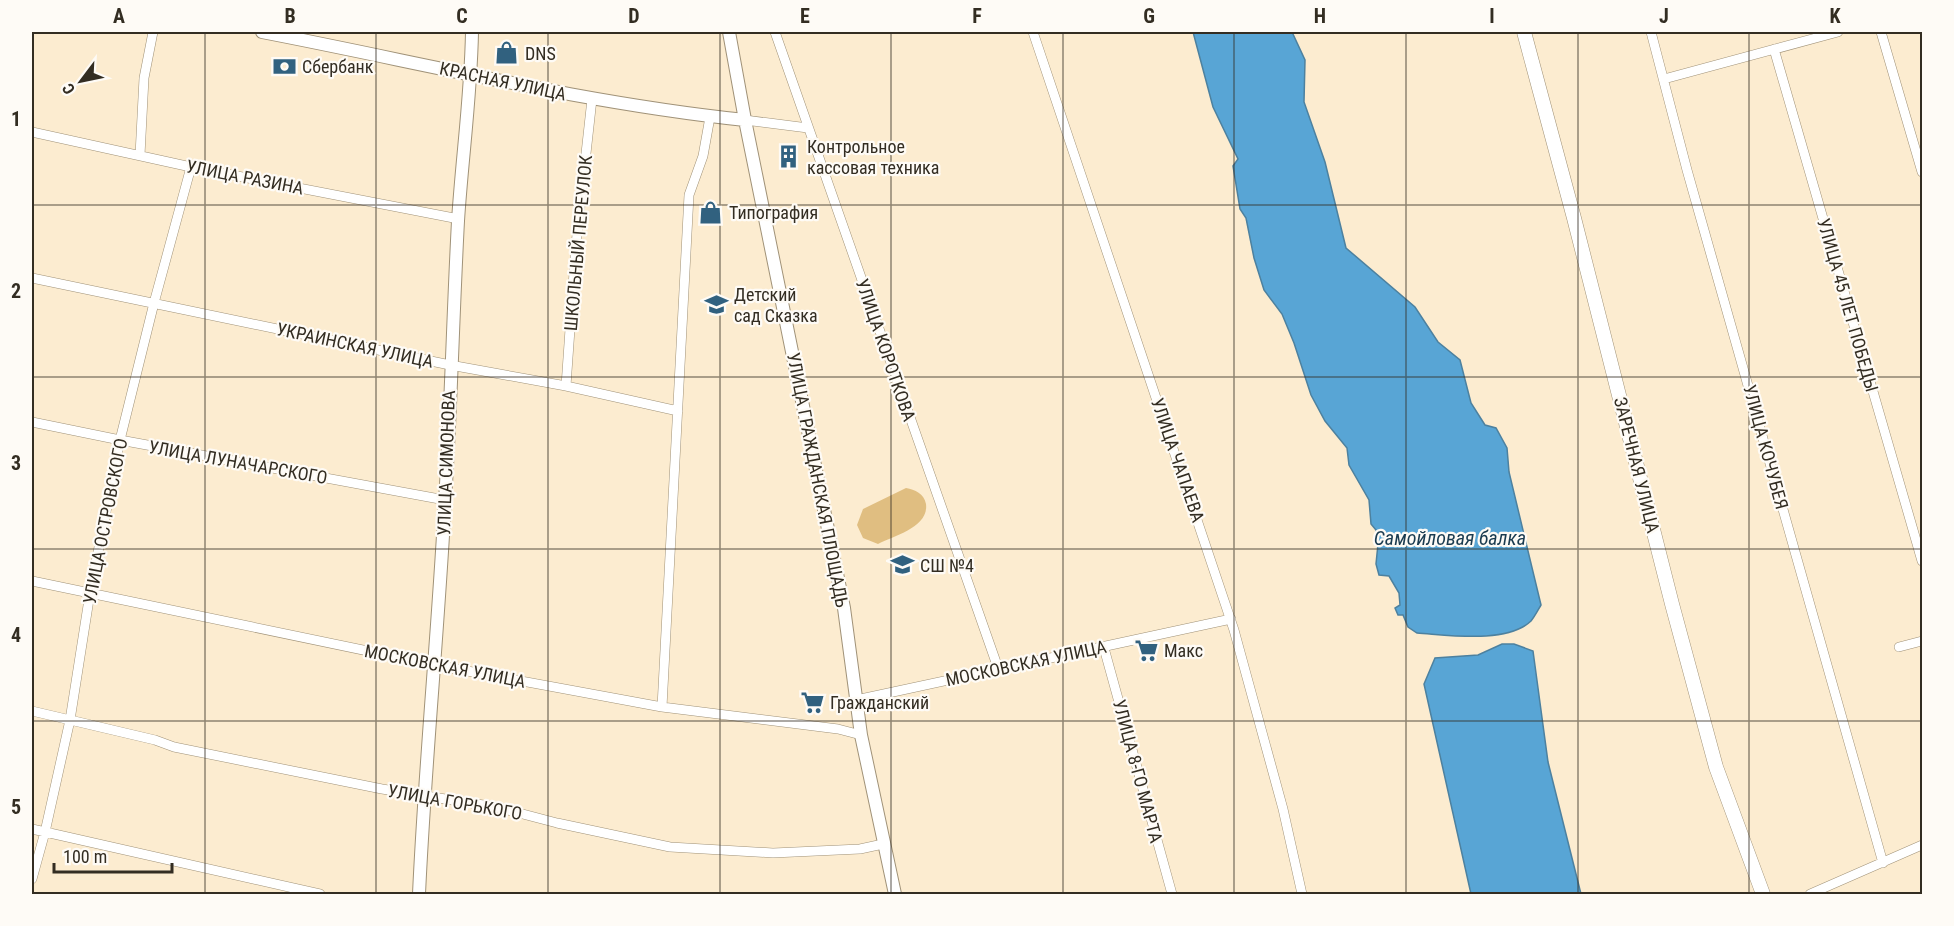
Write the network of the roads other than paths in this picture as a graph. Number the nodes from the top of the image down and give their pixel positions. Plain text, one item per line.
1 (153, 32) edge
2 (262, 32) edge
3 (472, 32) edge
4 (729, 32) edge
5 (775, 32) edge
6 (1033, 32) edge
7 (1524, 32) edge
8 (1650, 32) edge
9 (1838, 32) edge
10 (1881, 32) edge
11 (1774, 49) junction
12 (471, 76) junction
13 (1664, 80) junction
14 (592, 99) junction
15 (710, 117) junction
16 (745, 120) junction
17 (808, 129) junction
18 (32, 132) edge
19 (140, 154) junction
20 (191, 166) junction
21 (1923, 172) edge
22 (459, 219) junction
23 (32, 278) edge
24 (154, 303) junction
25 (450, 365) junction
26 (566, 386) junction
27 (678, 411) junction
28 (32, 422) edge
29 (120, 440) junction
30 (446, 500) junction
31 (1923, 561) edge
32 (32, 580) edge
33 (90, 593) junction
34 (1230, 619) junction
35 (1923, 640) edge
36 (1899, 647) dead end
37 (1104, 648) junction
38 (435, 664) junction
39 (998, 668) junction
40 (856, 700) junction
41 (662, 707) junction
42 (32, 711) edge
43 (70, 720) junction
44 (861, 735) junction
45 (423, 797) junction
46 (32, 829) edge
47 (45, 832) junction
48 (883, 844) junction
49 (1923, 845) edge
50 (1883, 862) junction
51 (32, 879) edge
52 (320, 894) edge
53 (419, 894) edge
54 (895, 894) edge
55 (1172, 894) edge
56 (1302, 894) edge
57 (1763, 894) edge
58 (1810, 894) edge

1 - 19 street
2 - 12 street, КРАСНАЯ УЛИЦА
3 - 12 street, УЛИЦА СИМОНОВА
4 - 16 street
5 - 17 street, УЛИЦА КОРОТКОВА
6 - 34 street, УЛИЦА ЧАПАЕВА
7 - 57 main road, ЗАРЕЧНАЯ УЛИЦА
8 - 13 street, УЛИЦА КОЧУБЕЯ
9 - 11 street
10 - 21 street
11 - 13 street
11 - 31 street, УЛИЦА 45 ЛЕТ ПОБЕДЫ
12 - 14 street, КРАСНАЯ УЛИЦА
12 - 22 street, УЛИЦА СИМОНОВА
13 - 50 street, УЛИЦА КОЧУБЕЯ
14 - 15 street, КРАСНАЯ УЛИЦА
14 - 26 street, ШКОЛЬНЫЙ ПЕРЕУЛОК
15 - 16 street, КРАСНАЯ УЛИЦА
15 - 27 street
16 - 17 street
16 - 40 street, УЛИЦА ГРАЖДАНСКАЯ ПЛОЩАДЬ
17 - 39 street, УЛИЦА КОРОТКОВА
18 - 19 street, УЛИЦА РАЗИНА
19 - 20 street, УЛИЦА РАЗИНА
20 - 22 street, УЛИЦА РАЗИНА
20 - 24 street, УЛИЦА ОСТРОВСКОГО
22 - 25 street, УЛИЦА СИМОНОВА
23 - 24 street, УКРАИНСКАЯ УЛИЦА
24 - 25 street, УКРАИНСКАЯ УЛИЦА
24 - 29 street, УЛИЦА ОСТРОВСКОГО
25 - 26 street, УКРАИНСКАЯ УЛИЦА
25 - 30 street, УЛИЦА СИМОНОВА
26 - 27 street, УКРАИНСКАЯ УЛИЦА
27 - 41 street
28 - 29 street, УЛИЦА ЛУНАЧАРСКОГО
29 - 30 street, УЛИЦА ЛУНАЧАРСКОГО
29 - 33 street, УЛИЦА ОСТРОВСКОГО
30 - 38 street, УЛИЦА СИМОНОВА
32 - 33 street, МОСКОВСКАЯ УЛИЦА
33 - 38 street, МОСКОВСКАЯ УЛИЦА
33 - 43 street, УЛИЦА ОСТРОВСКОГО
34 - 37 street, МОСКОВСКАЯ УЛИЦА
34 - 56 street, УЛИЦА ЧАПАЕВА
35 - 36 street
37 - 39 street, МОСКОВСКАЯ УЛИЦА
37 - 55 street, УЛИЦА 8-ГО МАРТА
38 - 41 street, МОСКОВСКАЯ УЛИЦА
38 - 45 street, УЛИЦА СИМОНОВА
39 - 40 street, МОСКОВСКАЯ УЛИЦА
40 - 44 street
41 - 44 street, МОСКОВСКАЯ УЛИЦА
42 - 43 street, УЛИЦА ГОРЬКОГО
43 - 45 street, УЛИЦА ГОРЬКОГО
43 - 47 street, УЛИЦА ОСТРОВСКОГО
44 - 48 street
45 - 48 street, УЛИЦА ГОРЬКОГО
45 - 53 street, УЛИЦА СИМОНОВА
46 - 47 street
47 - 51 street, УЛИЦА ОСТРОВСКОГО
47 - 52 street
48 - 54 street
49 - 50 street
50 - 58 street

